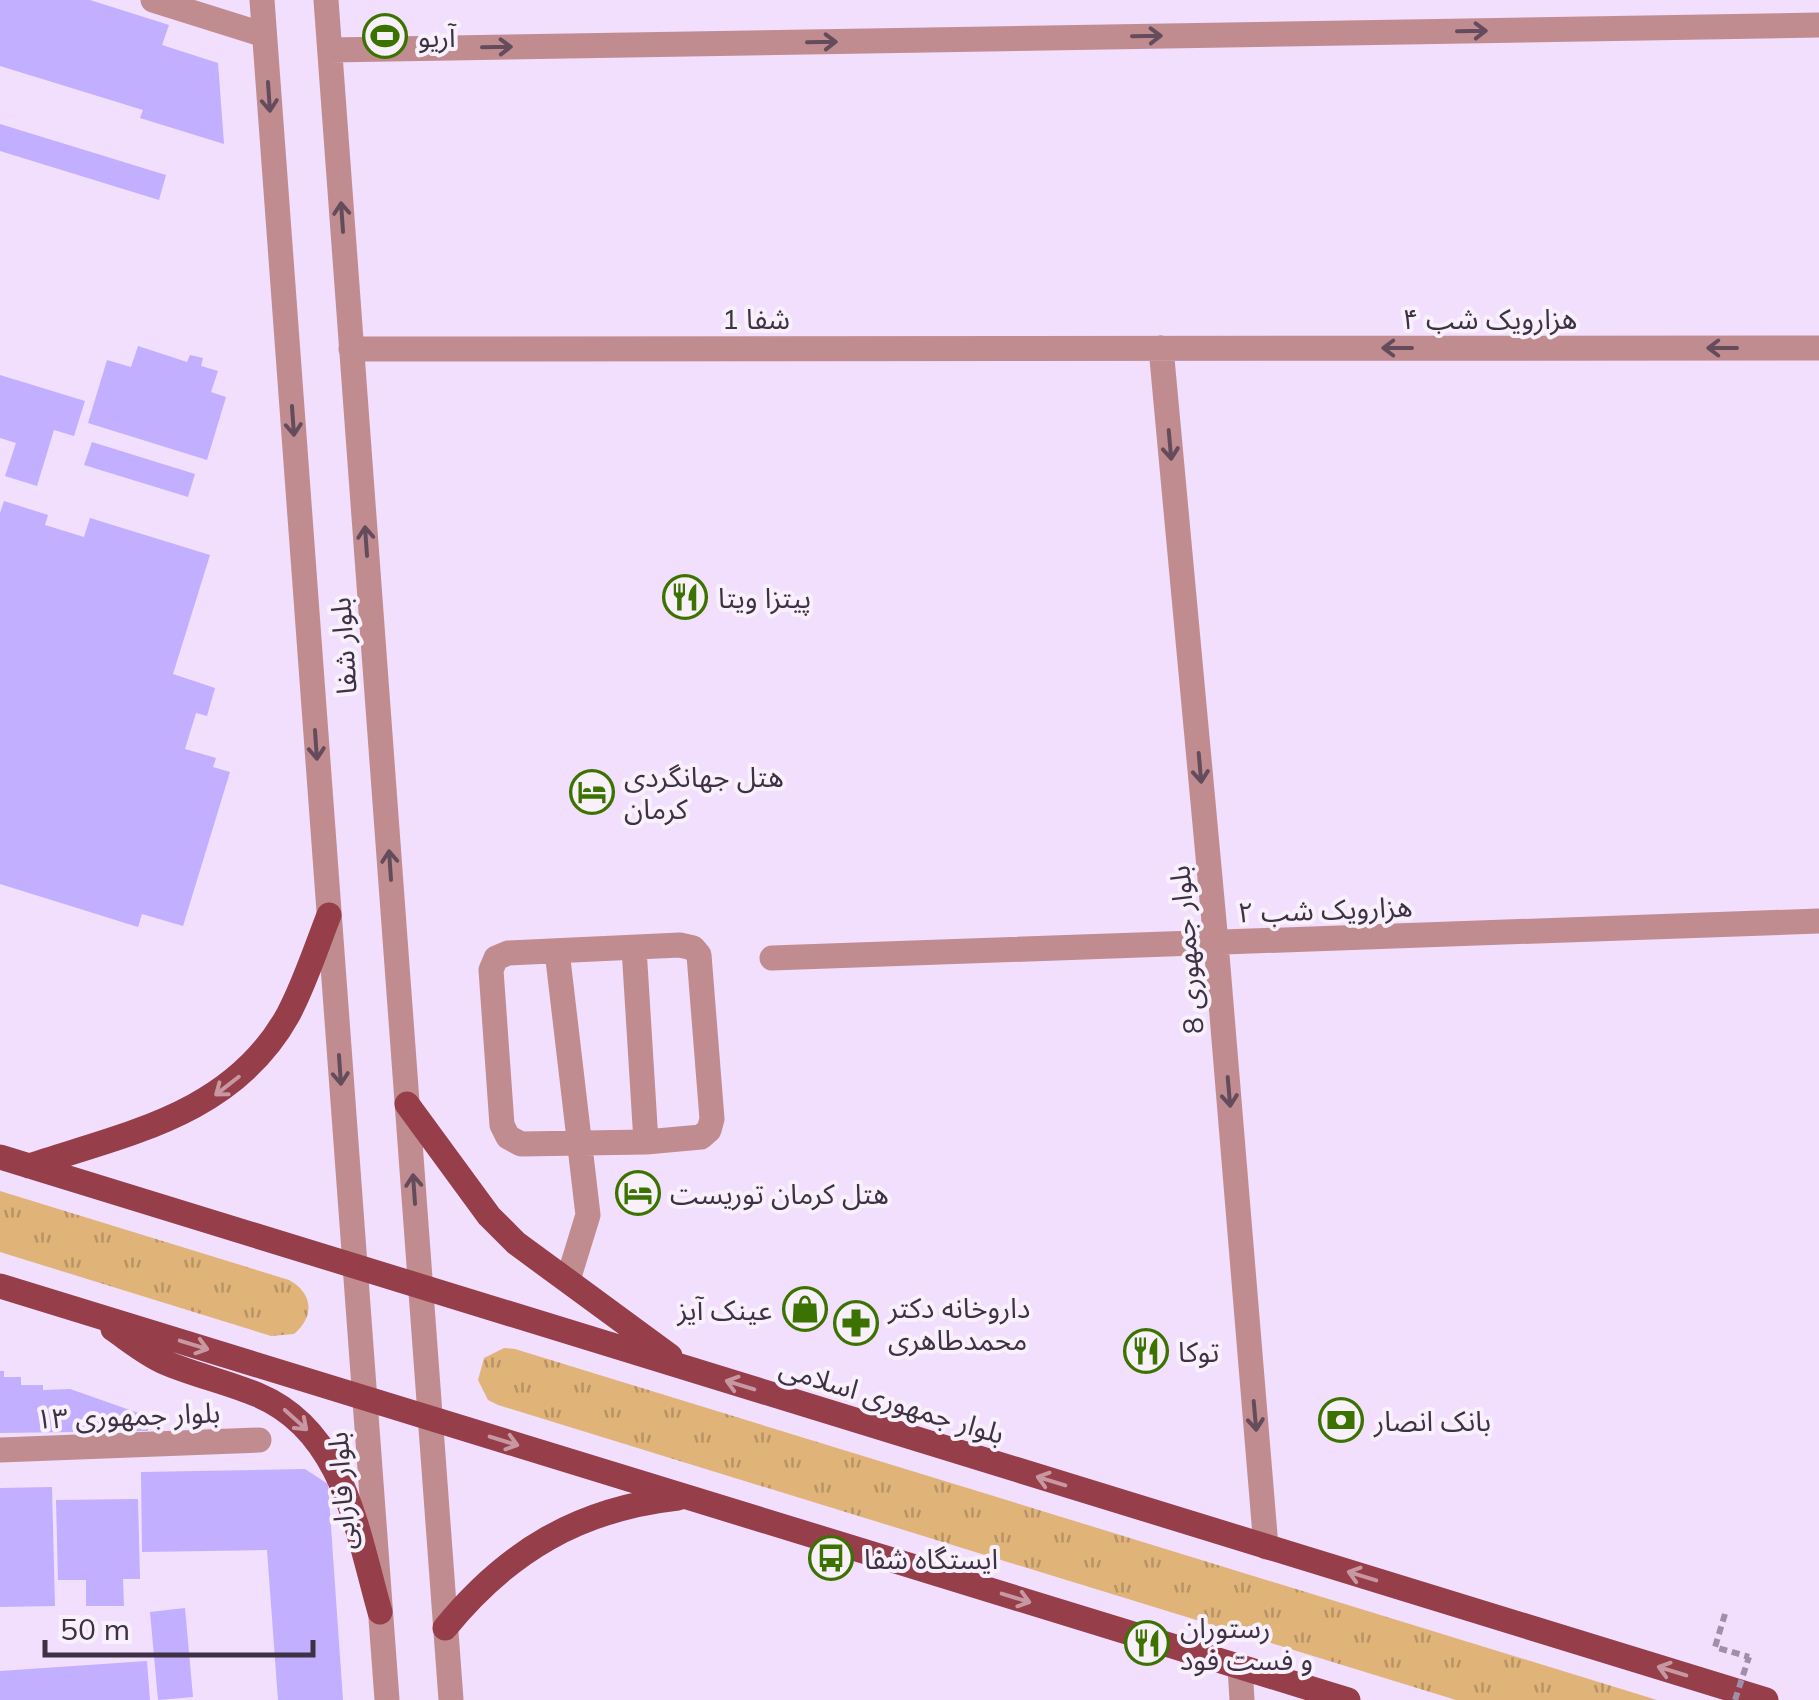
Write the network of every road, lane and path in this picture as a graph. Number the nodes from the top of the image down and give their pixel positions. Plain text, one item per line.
1 (153, 0) edge
2 (262, 0) edge
3 (326, 0) edge
4 (1819, 25) edge
5 (264, 36) junction
6 (330, 50) junction
7 (1161, 348) junction
8 (1819, 348) edge
9 (352, 349) junction
10 (329, 915) junction
11 (1819, 920) edge
12 (1216, 943) junction
13 (634, 948) junction
14 (557, 951) junction
15 (772, 958) dead end
16 (407, 1104) junction
17 (646, 1142) junction
18 (578, 1143) junction
19 (0, 1157) edge
20 (30, 1166) junction
21 (355, 1266) junction
22 (568, 1280) junction
23 (0, 1286) edge
24 (421, 1287) junction
25 (88, 1312) junction
26 (686, 1368) junction
27 (364, 1398) junction
28 (430, 1418) junction
29 (259, 1440) dead end
30 (0, 1450) edge
31 (688, 1497) junction
32 (1266, 1547) junction
33 (380, 1612) junction
34 (1725, 1614) dead end
35 (445, 1628) junction
36 (1240, 1666) junction
37 (387, 1700) edge
38 (450, 1700) edge
39 (1242, 1700) edge
40 (1348, 1700) edge
41 (1736, 1700) edge
42 (1766, 1700) edge

1 - 5 street
2 - 5 street, بلوار شفا
3 - 6 street, بلوار شفا
6 -> 4 street
5 -> 10 street, بلوار شفا
9 -> 6 street, بلوار شفا
8 -> 7 street, هزارویک شب ۴
7 - 9 street, شفا 1
7 -> 12 street, بلوار جمهوری 8
16 -> 9 street, بلوار شفا
10 -> 20 main road
10 -> 21 street, بلوار شفا
11 - 12 street, هزارویک شب ۲
12 - 15 street, هزارویک شب ۲
12 -> 32 street, بلوار جمهوری 8
13 - 14 street
13 - 17 street
13 - 17 street
14 - 18 street
14 - 18 street
16 - 22 main road
24 -> 16 street, بلوار شفا
17 - 18 street
18 - 22 street
19 - 20 main road, بلوار جمهوری اسلامی
20 - 21 main road, بلوار جمهوری اسلامی
21 - 24 main road, بلوار جمهوری اسلامی
21 - 27 street, بلوار فارابی
22 - 26 main road
23 - 25 main road
24 - 26 main road, بلوار جمهوری اسلامی
24 - 28 street, بلوار شفا
25 -> 27 main road
25 -> 33 main road
32 -> 26 main road, بلوار جمهوری اسلامی
27 - 28 main road
27 - 33 street, بلوار فارابی
28 -> 31 main road
28 - 35 street
29 - 30 street, بلوار جمهوری ۱۳
31 - 35 main road
31 -> 36 main road
42 -> 32 main road, بلوار جمهوری اسلامی
33 - 37 street, بلوار فارابی
34 - 41 path, bridge
35 - 38 street
36 - 39 street
36 - 40 main road

